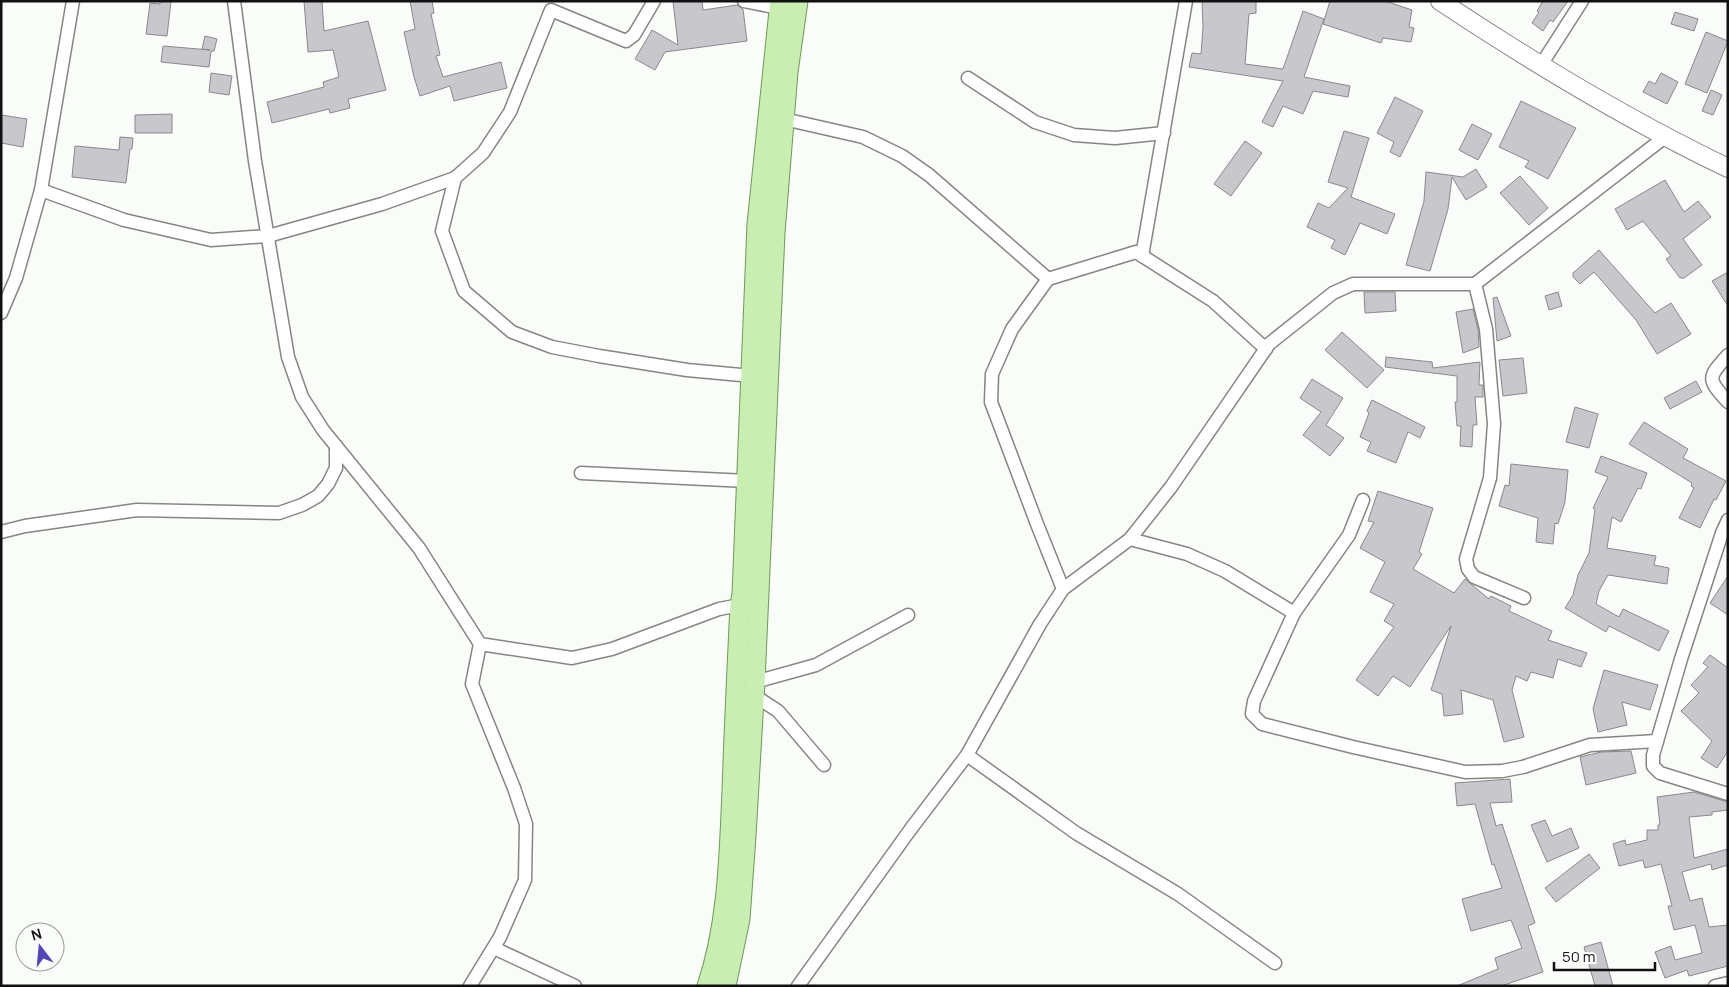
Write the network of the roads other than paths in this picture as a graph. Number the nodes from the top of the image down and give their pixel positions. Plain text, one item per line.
1 (73, 1) edge
2 (234, 1) edge
3 (654, 1) edge
4 (744, 1) edge
5 (798, 1) edge
6 (1186, 1) edge
7 (1440, 1) edge
8 (1582, 1) edge
9 (779, 5) edge
10 (547, 6) edge
11 (1541, 65) junction
12 (968, 78) dead end
13 (784, 119) junction
14 (1164, 133) junction
15 (1665, 137) junction
16 (1728, 168) edge
17 (455, 178) junction
18 (41, 190) junction
19 (268, 236) junction
20 (1142, 256) junction
21 (1048, 279) junction
22 (1475, 284) junction
23 (1, 313) edge
24 (1266, 348) junction
25 (1728, 355) edge
26 (752, 376) junction
27 (1728, 402) edge
28 (336, 446) junction
29 (581, 473) dead end
30 (747, 481) junction
31 (1363, 500) dead end
32 (1728, 520) edge
33 (1, 532) edge
34 (1130, 538) junction
35 (1063, 589) junction
36 (1524, 598) dead end
37 (740, 605) junction
38 (1294, 613) junction
39 (908, 615) dead end
40 (480, 644) junction
41 (755, 689) junction
42 (1657, 741) junction
43 (967, 756) junction
44 (824, 765) dead end
45 (1728, 794) edge
46 (494, 948) junction
47 (1275, 963) dead end
48 (1728, 983) edge
49 (470, 986) edge
50 (575, 986) edge
51 (707, 986) edge
52 (726, 986) edge
53 (798, 986) edge
54 (1715, 986) edge

1 - 18 street
2 - 19 street
3 - 10 street
4 - 9 street
5 - 13 main road
6 - 14 street
7 - 11 main road
8 - 11 street
9 - 26 main road
10 - 17 street
11 - 15 main road
12 - 14 street
13 - 21 street
13 - 41 main road
14 - 20 street
15 - 16 main road
15 - 22 street
17 - 19 street
17 - 26 street
18 - 19 street
18 - 23 street
19 - 28 street
20 - 21 street
20 - 24 street
21 - 35 street
22 - 24 street
22 - 36 street
24 - 34 street
25 - 27 street
26 - 30 main road
28 - 33 street
28 - 40 street
29 - 30 street
30 - 37 main road
31 - 38 street
32 - 42 street
34 - 35 street
34 - 38 street
35 - 43 street
37 - 40 street
37 - 51 main road
38 - 42 street
39 - 41 street
40 - 46 street
41 - 44 street
41 - 52 main road
42 - 45 street
43 - 47 street
43 - 53 street
46 - 49 street
46 - 50 street
48 - 54 street

